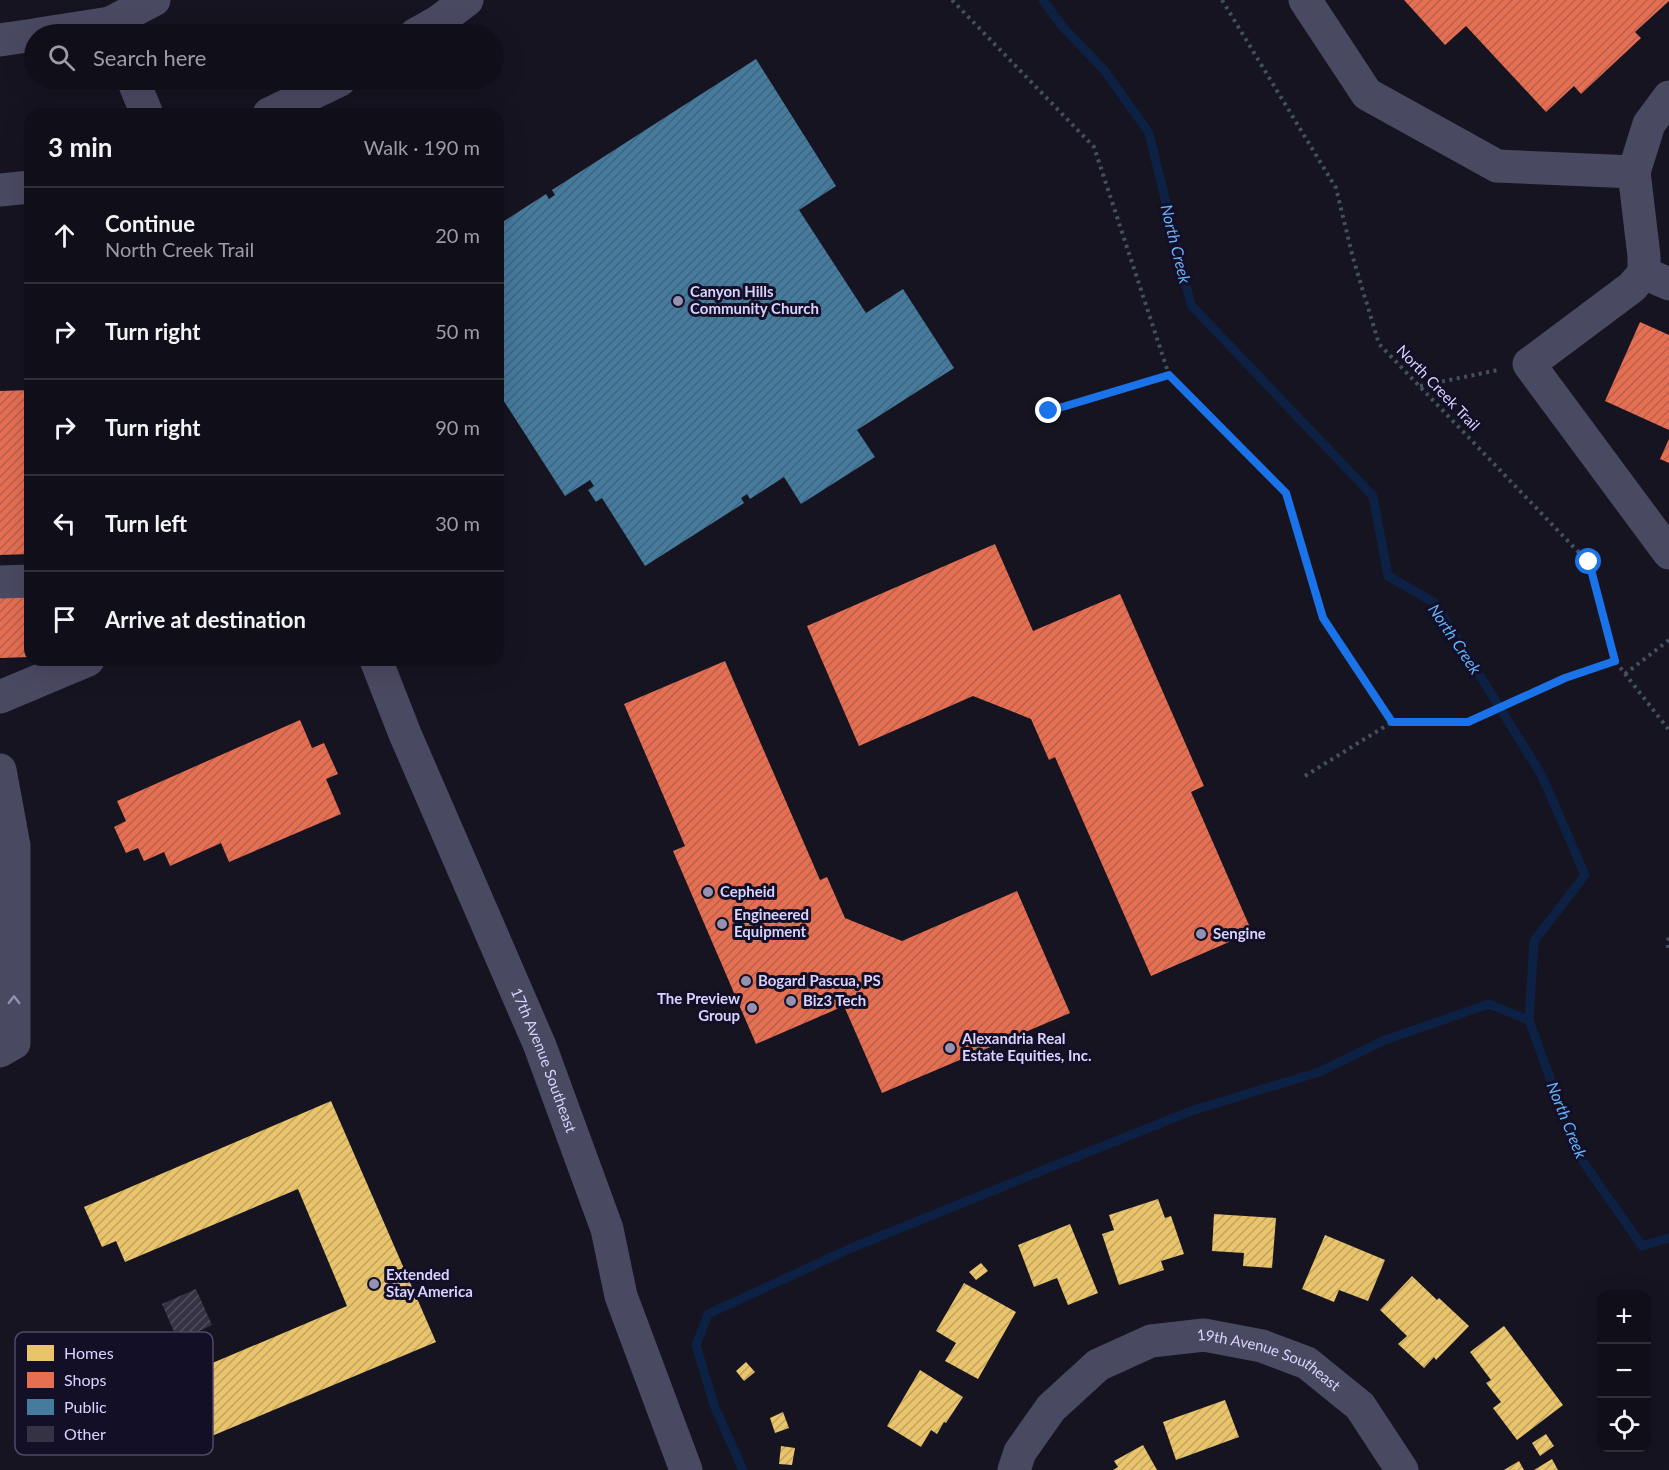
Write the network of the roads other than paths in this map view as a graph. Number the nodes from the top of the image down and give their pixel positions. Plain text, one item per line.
1 (154, 0) edge
2 (467, 0) edge
3 (1305, 0) edge
4 (120, 24) edge
5 (434, 24) edge
6 (24, 36) edge
7 (0, 40) edge
8 (137, 90) edge
9 (319, 90) edge
10 (1669, 98) edge
11 (145, 108) edge
12 (282, 108) edge
13 (1634, 172) junction
14 (24, 188) edge
15 (0, 190) edge
16 (1656, 279) edge
17 (1669, 553) edge
18 (24, 581) edge
19 (0, 582) edge
20 (73, 666) edge
21 (378, 666) edge
22 (0, 696) edge
23 (0, 770) edge
24 (0, 1051) edge
25 (686, 1470) edge
26 (1014, 1470) edge
27 (1402, 1470) edge

1 - 4 street
2 - 5 street
3 - 13 street
6 - 7 street
8 - 11 street
9 - 12 street
10 - 13 street
13 - 16 street
14 - 15 street
16 - 17 street
18 - 19 street
20 - 22 street
21 - 25 street, 17th Avenue Southeast
24 -> 23 street
26 - 27 street, 19th Avenue Southeast

